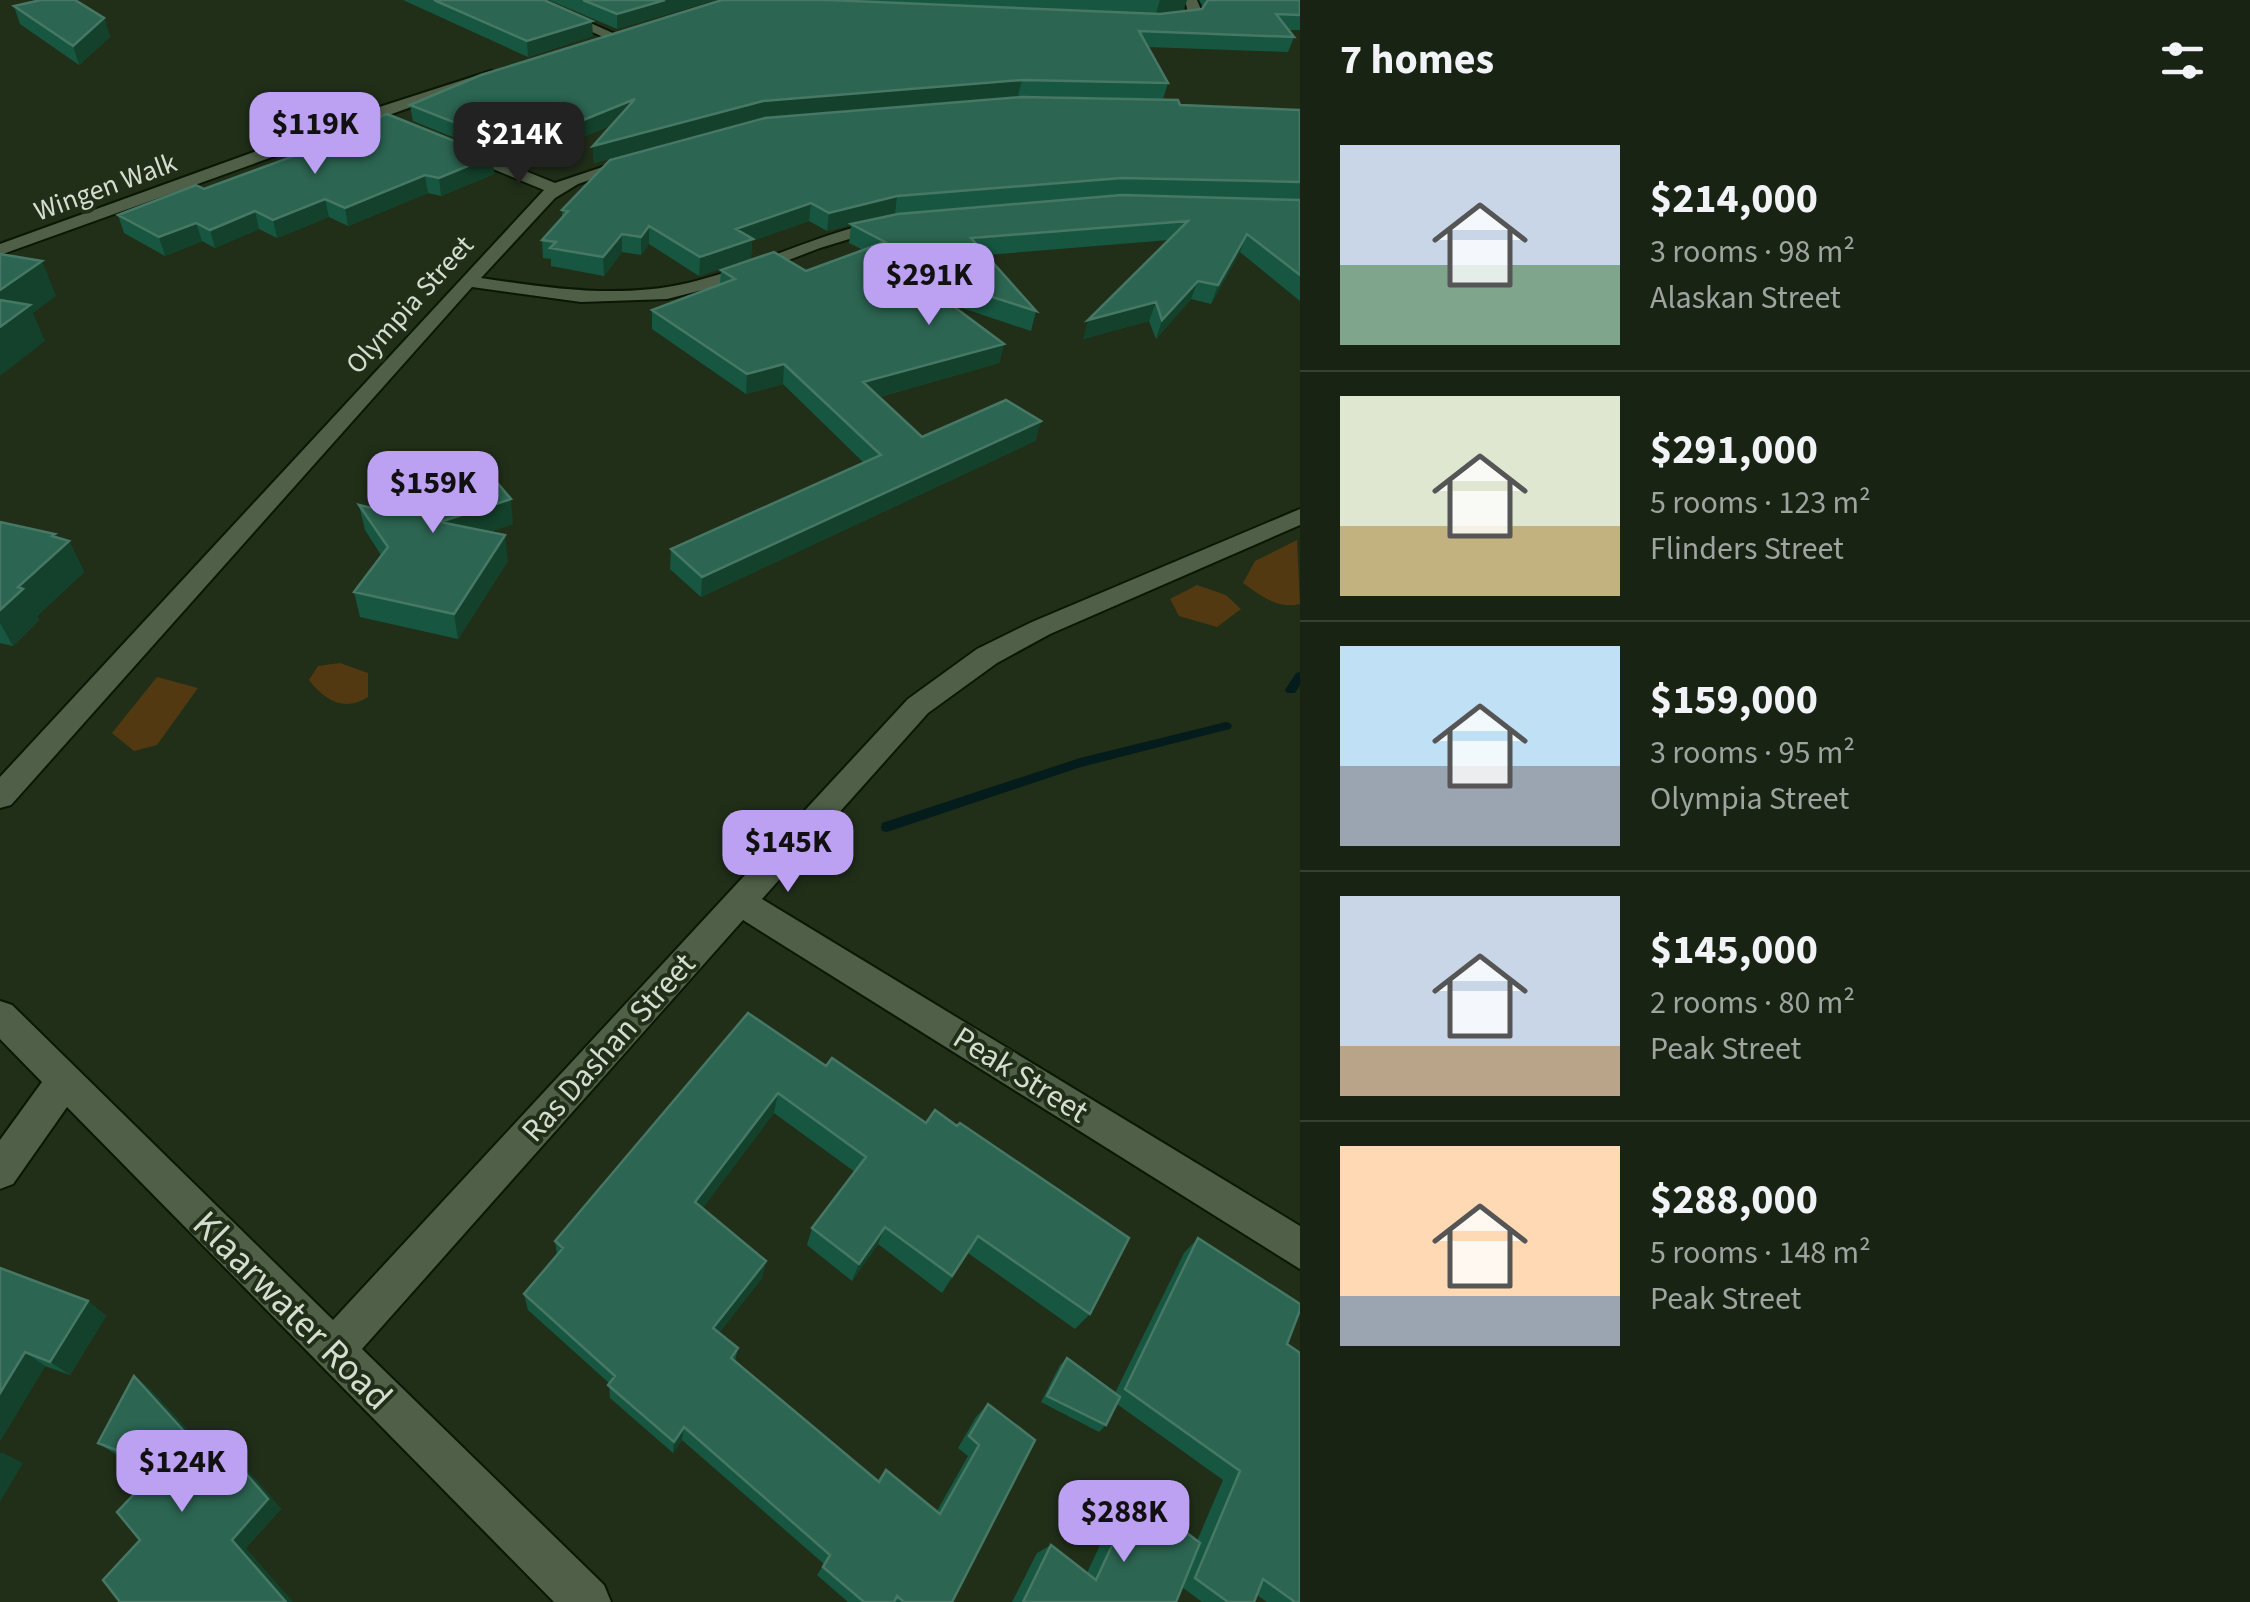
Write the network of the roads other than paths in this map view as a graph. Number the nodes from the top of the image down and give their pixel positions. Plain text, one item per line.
1 (528, 0) edge
2 (1191, 0) edge
3 (1137, 20) edge
4 (636, 33) edge
5 (618, 38) junction
6 (582, 48) edge
7 (512, 69) edge
8 (372, 114) junction
9 (390, 122) edge
10 (445, 144) edge
11 (650, 156) edge
12 (554, 188) junction
13 (915, 222) edge
14 (0, 250) edge
15 (466, 281) junction
16 (1300, 516) edge
17 (0, 797) edge
18 (740, 902) junction
19 (0, 1016) edge
20 (65, 1080) junction
21 (0, 1171) edge
22 (1300, 1249) edge
23 (333, 1350) junction
24 (587, 1602) edge

1 - 5 street
2 - 3 street
4 - 5 street
5 - 6 street
7 - 8 street, Wingen Walk
8 - 9 street
8 - 14 street, Wingen Walk
10 - 12 street
11 - 12 street, Olympia Street
12 - 15 street, Olympia Street
13 - 15 street
15 - 17 street, Olympia Street
16 - 18 street, Ras Dashan Street
18 - 22 street, Peak Street
18 - 23 street, Ras Dashan Street
19 - 20 street, Klaarwater Road
20 - 21 street
20 - 23 street, Klaarwater Road
23 - 24 street, Klaarwater Road

